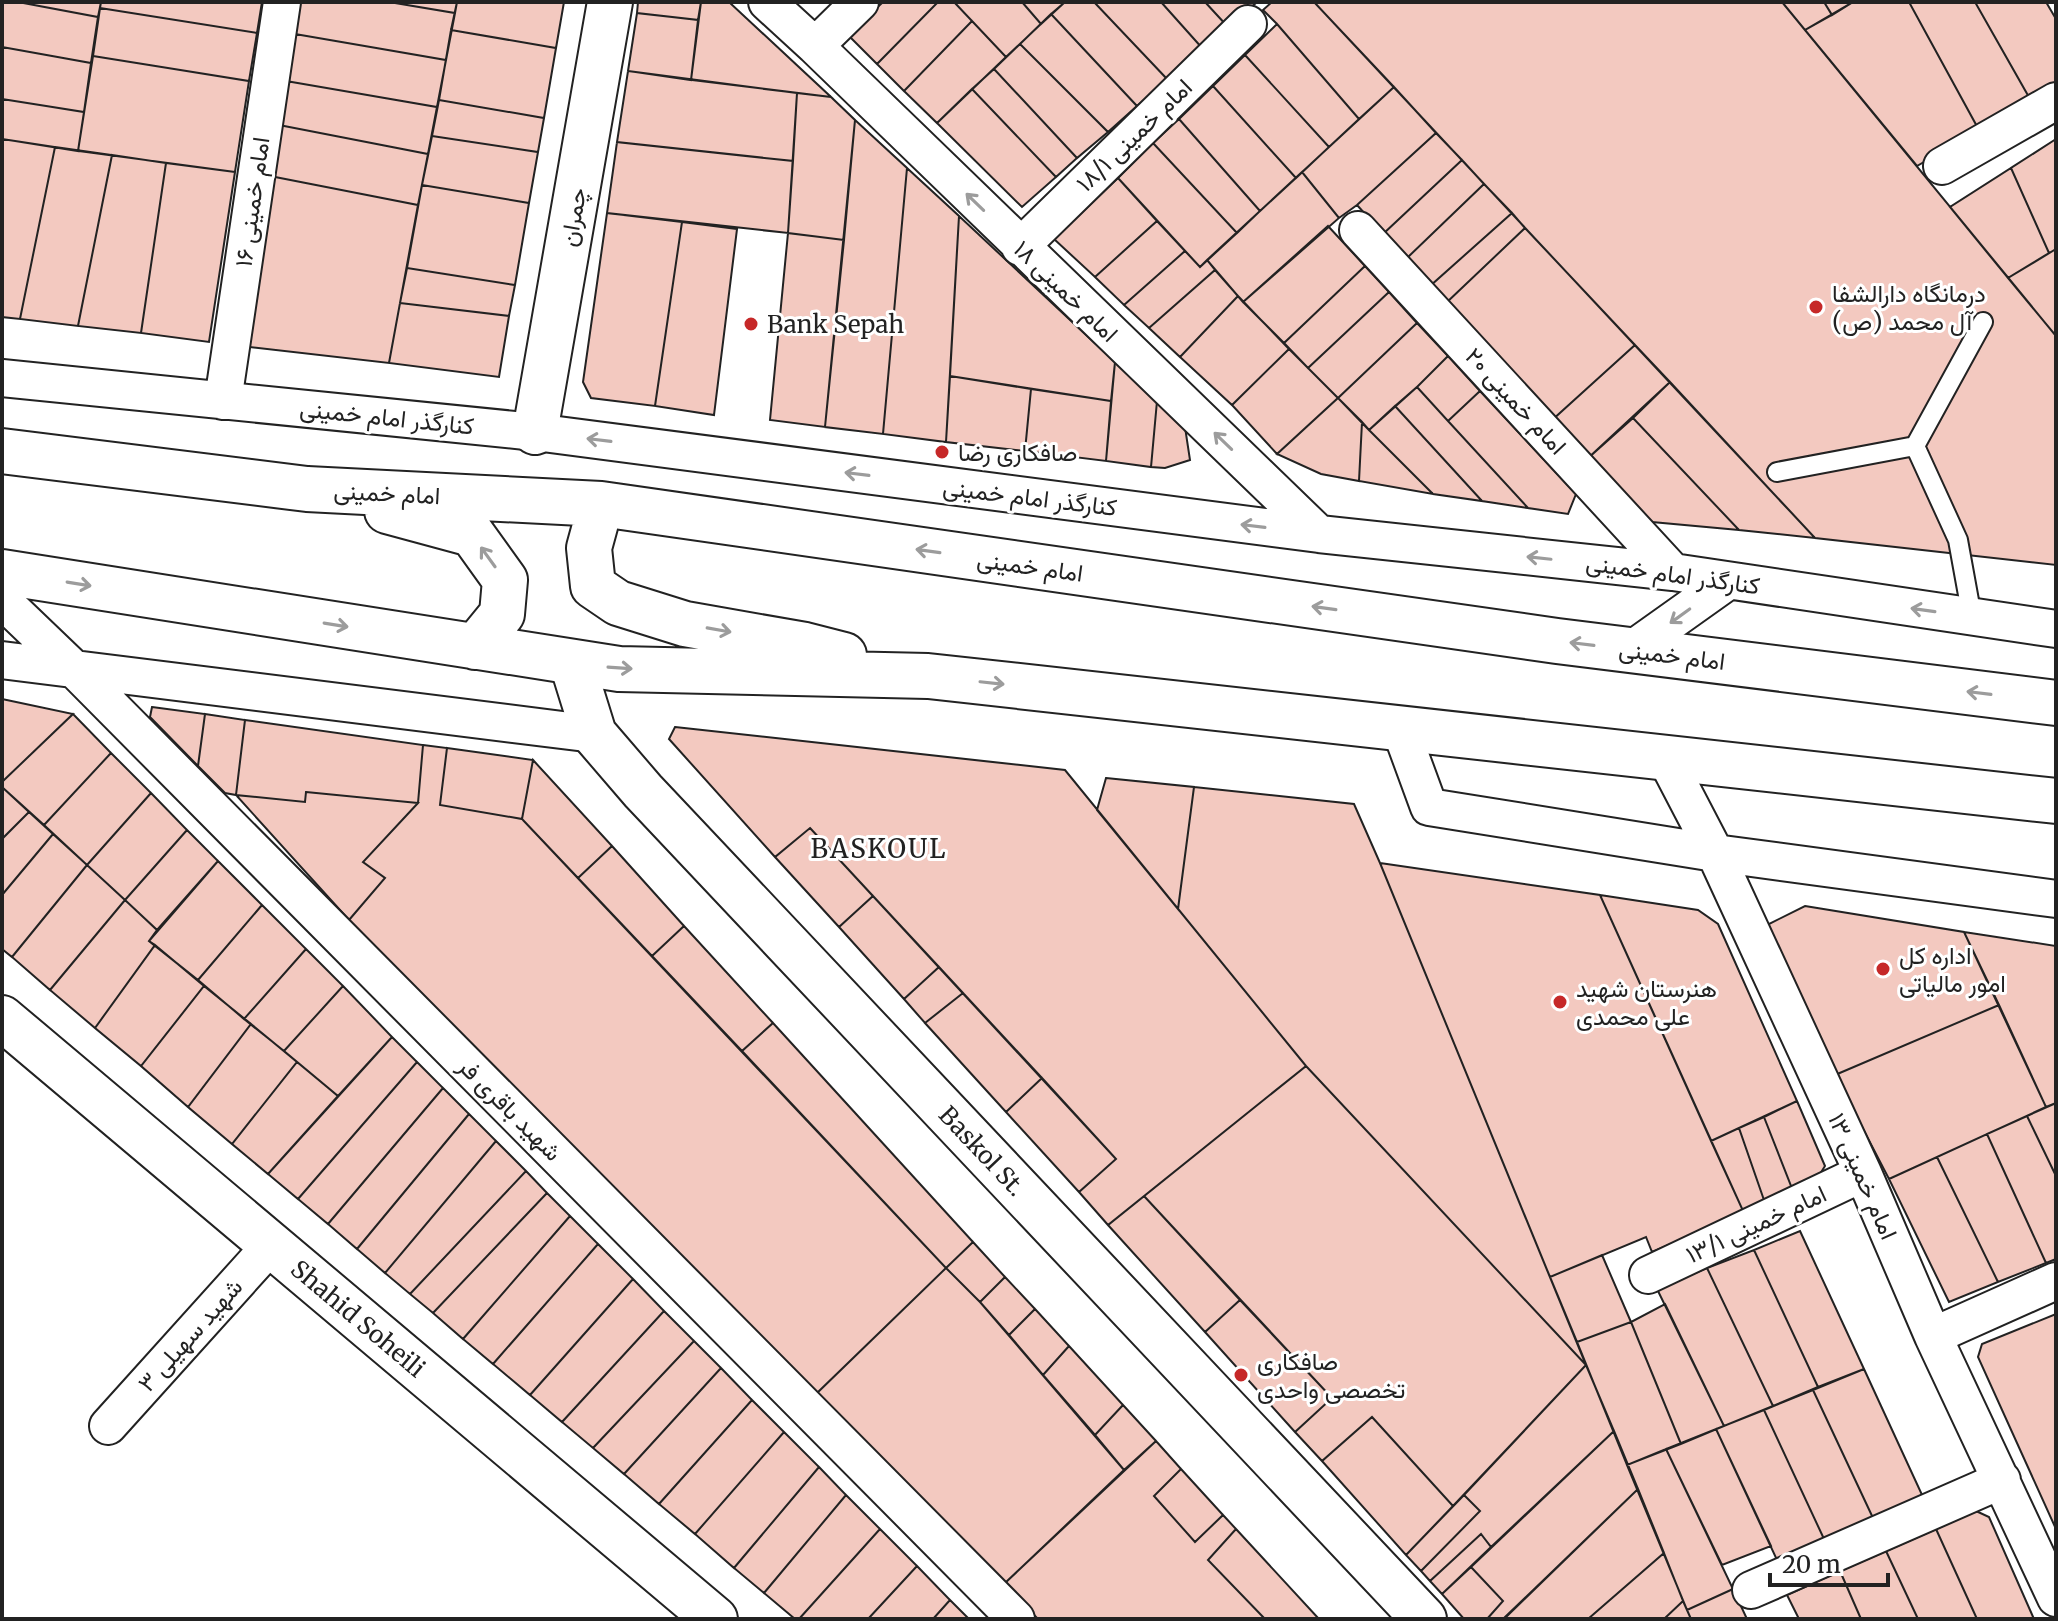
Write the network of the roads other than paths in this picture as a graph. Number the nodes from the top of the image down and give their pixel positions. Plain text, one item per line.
1 (282, 2) edge
2 (610, 2) edge
3 (767, 2) edge
4 (860, 2) edge
5 (1248, 24) dead end
6 (815, 46) junction
7 (2056, 101) edge
8 (1942, 166) dead end
9 (1358, 230) dead end
10 (1020, 247) junction
11 (1983, 322) dead end
12 (2, 378) edge
13 (223, 401) junction
14 (535, 432) junction
15 (1915, 446) junction
16 (2, 451) edge
17 (1777, 472) dead end
18 (307, 489) junction
19 (601, 504) junction
20 (1319, 534) junction
21 (2, 572) edge
22 (1673, 572) junction
23 (1728, 581) junction
24 (2, 600) edge
25 (1972, 617) junction
26 (2056, 629) edge
27 (475, 647) junction
28 (1631, 650) junction
29 (2, 660) edge
30 (572, 663) junction
31 (75, 670) junction
32 (928, 676) junction
33 (2056, 703) edge
34 (1400, 728) junction
35 (594, 734) junction
36 (1665, 757) junction
37 (2056, 801) edge
38 (1715, 853) junction
39 (2056, 899) edge
40 (4, 1024) edge
41 (1863, 1173) junction
42 (272, 1244) junction
43 (1648, 1275) dead end
44 (2056, 1281) edge
45 (1933, 1336) junction
46 (108, 1426) dead end
47 (2002, 1480) junction
48 (1751, 1590) dead end
49 (2056, 1598) edge
50 (715, 1619) edge
51 (1016, 1619) edge
52 (1424, 1619) edge

1 - 13 street, امام خمینی ۱۶
2 - 14 main road, چمران
3 - 6 street, امام خمینی ۱۸
4 - 6 street
5 - 10 street, امام خمینی ۱۸/۱
10 -> 6 street, امام خمینی ۱۸
7 - 8 street
9 - 22 street, امام خمینی ۲۰
20 -> 10 street, امام خمینی ۱۸
11 - 15 lane
12 - 13 street, کنارگذر امام خمینی
13 - 14 street, کنارگذر امام خمینی
20 -> 14 street, کنارگذر امام خمینی
15 - 17 lane
15 - 25 lane
16 - 18 main road, امام خمینی
18 - 19 main road, امام خمینی
27 -> 18 main road
28 -> 19 main road, امام خمینی
19 -> 32 main road
22 -> 20 street, کنارگذر امام خمینی
21 -> 27 main road
22 - 23 street, کنارگذر امام خمینی
25 -> 23 street, کنارگذر امام خمینی
23 -> 28 street
24 - 31 street, شهید باقری فر
25 - 26 street, کنارگذر امام خمینی
27 - 30 main road
33 -> 28 main road, امام خمینی
29 - 31 street
30 -> 32 main road
30 - 35 main road, Baskol St.
31 - 35 street
31 - 51 street, شهید باقری فر
32 -> 34 main road
34 - 36 main road
34 - 38 street
35 - 52 main road, Baskol St.
36 - 37 main road
36 - 38 street, امام خمینی ۱۳
38 - 39 street
38 - 41 street, امام خمینی ۱۳
40 - 42 main road, Shahid Soheili
41 - 43 street, امام خمینی ۱۳/۱
41 - 45 street, امام خمینی ۱۳
42 - 46 street, شهید سهیلی ۳
42 - 50 main road, Shahid Soheili
44 - 45 street
45 - 47 street, امام خمینی ۱۳
47 - 48 street
47 - 49 street, امام خمینی ۱۳

